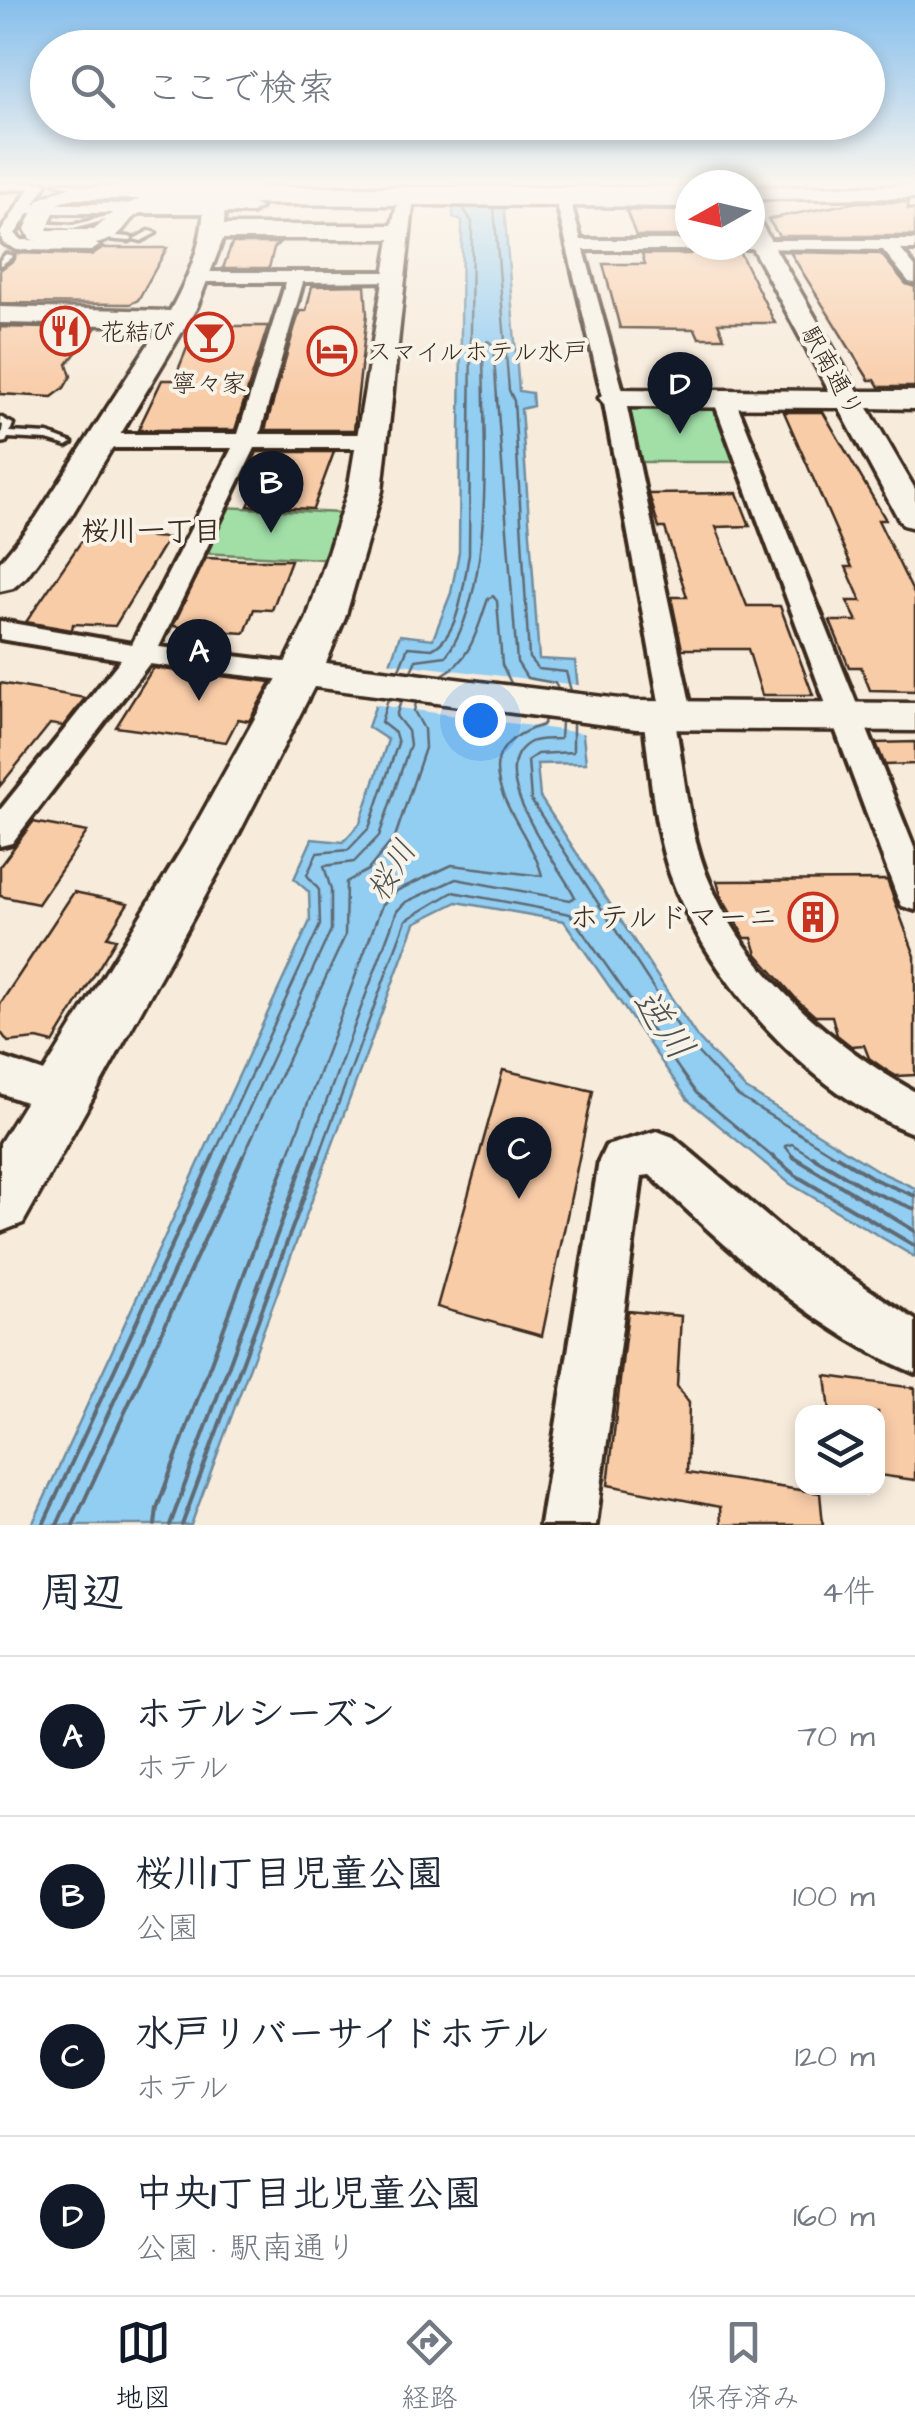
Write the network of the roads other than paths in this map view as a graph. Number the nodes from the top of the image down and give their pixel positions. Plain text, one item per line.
1 (184, 254) edge
2 (207, 254) edge
3 (403, 254) edge
4 (577, 254) edge
5 (896, 254) edge
6 (9, 256) dead end
7 (765, 257) edge
8 (0, 264) edge
9 (199, 277) junction
10 (296, 278) junction
11 (396, 278) junction
12 (915, 278) edge
13 (0, 315) edge
14 (165, 318) junction
15 (614, 398) junction
16 (724, 399) junction
17 (848, 400) junction
18 (915, 400) edge
19 (0, 420) edge
20 (2, 438) edge
21 (98, 441) junction
22 (247, 441) junction
23 (374, 441) junction
24 (68, 444) junction
25 (49, 471) dead end
26 (915, 518) edge
27 (0, 580) edge
28 (0, 630) edge
29 (140, 654) junction
30 (301, 674) junction
31 (915, 716) edge
32 (668, 717) junction
33 (846, 717) junction
34 (0, 834) edge
35 (915, 896) edge
36 (0, 1075) edge
37 (62, 1096) junction
38 (915, 1114) edge
39 (0, 1202) edge
40 (915, 1348) edge
41 (568, 1525) edge

1 - 14 street
2 - 9 street
3 - 11 street
4 - 15 street
5 - 12 street
6 - 8 lane
7 - 17 street, 駅南通り
9 - 10 street
9 - 14 street
10 - 11 street
10 - 22 street
11 - 23 street
13 - 14 street
14 - 21 street
14 - 24 street
15 - 16 street
15 - 32 street
16 - 17 street
16 - 33 street
17 - 18 street
17 - 26 street, 駅南通り
19 - 20 lane
20 - 24 lane
21 - 22 street
21 - 27 street
22 - 23 street
22 - 29 street
23 - 30 street
24 - 25 street
28 - 29 street
29 - 30 street
29 - 34 street
30 - 32 street
30 - 37 street
31 - 33 street
32 - 33 street
32 - 38 street
33 - 35 street
36 - 37 street
37 - 39 street
40 - 41 street

